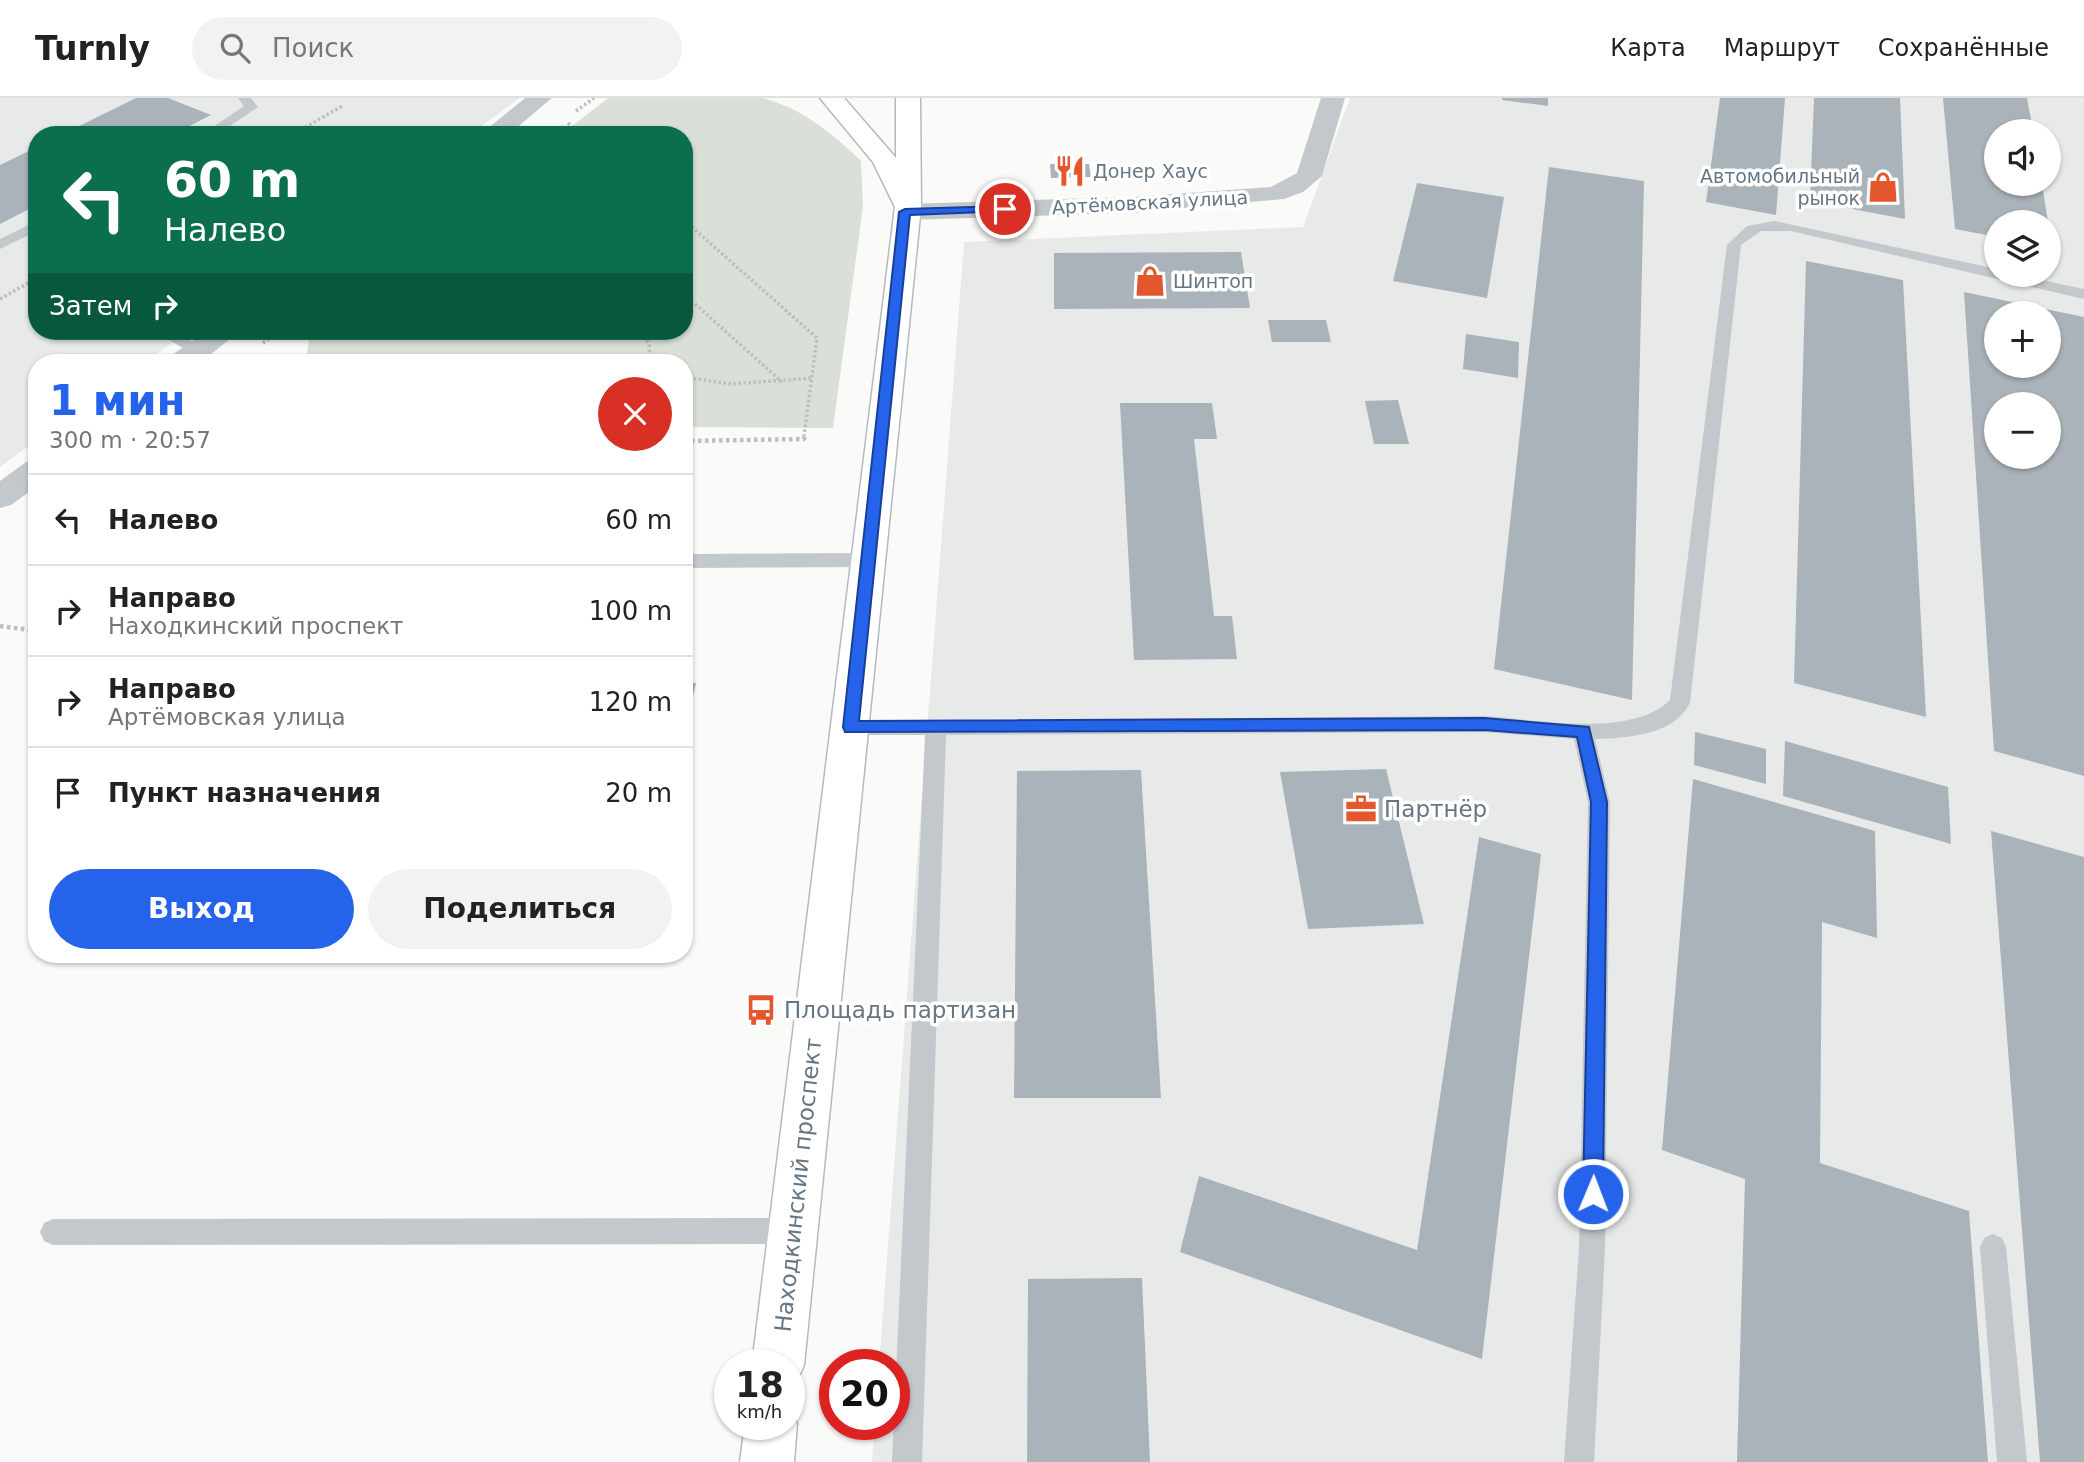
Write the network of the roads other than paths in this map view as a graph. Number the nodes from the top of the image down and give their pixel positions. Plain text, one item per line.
1 (244, 98) edge
2 (540, 98) edge
3 (832, 98) edge
4 (908, 98) edge
5 (1333, 98) edge
6 (221, 126) edge
7 (504, 126) edge
8 (905, 212) junction
9 (28, 230) edge
10 (0, 244) edge
11 (1984, 271) edge
12 (2054, 287) edge
13 (2084, 294) edge
14 (172, 340) edge
15 (213, 340) edge
16 (189, 354) edge
17 (194, 354) edge
18 (28, 477) edge
19 (0, 497) edge
20 (869, 559) junction
21 (693, 561) edge
22 (850, 727) junction
23 (936, 727) junction
24 (1583, 731) junction
25 (792, 1231) junction
26 (53, 1232) dead end
27 (1993, 1247) dead end
28 (780, 1349) edge
29 (769, 1440) edge
30 (767, 1462) edge
31 (907, 1462) edge
32 (1580, 1462) edge
33 (2012, 1462) edge

1 - 6 lane
2 - 7 street
3 - 8 main road
4 - 8 main road, Находкинский проспект
5 - 8 street, Артёмовская улица
8 - 20 main road, Находкинский проспект
9 - 10 lane
11 - 24 lane
12 - 13 lane
14 - 16 lane
15 - 17 street
18 - 19 street
20 - 21 lane
20 - 22 main road, Находкинский проспект
22 - 23 lane
22 - 25 main road, Находкинский проспект
23 - 24 lane
23 - 31 lane
24 - 32 lane
25 - 26 lane
25 - 28 main road, Находкинский проспект
27 - 33 lane
29 - 30 main road

